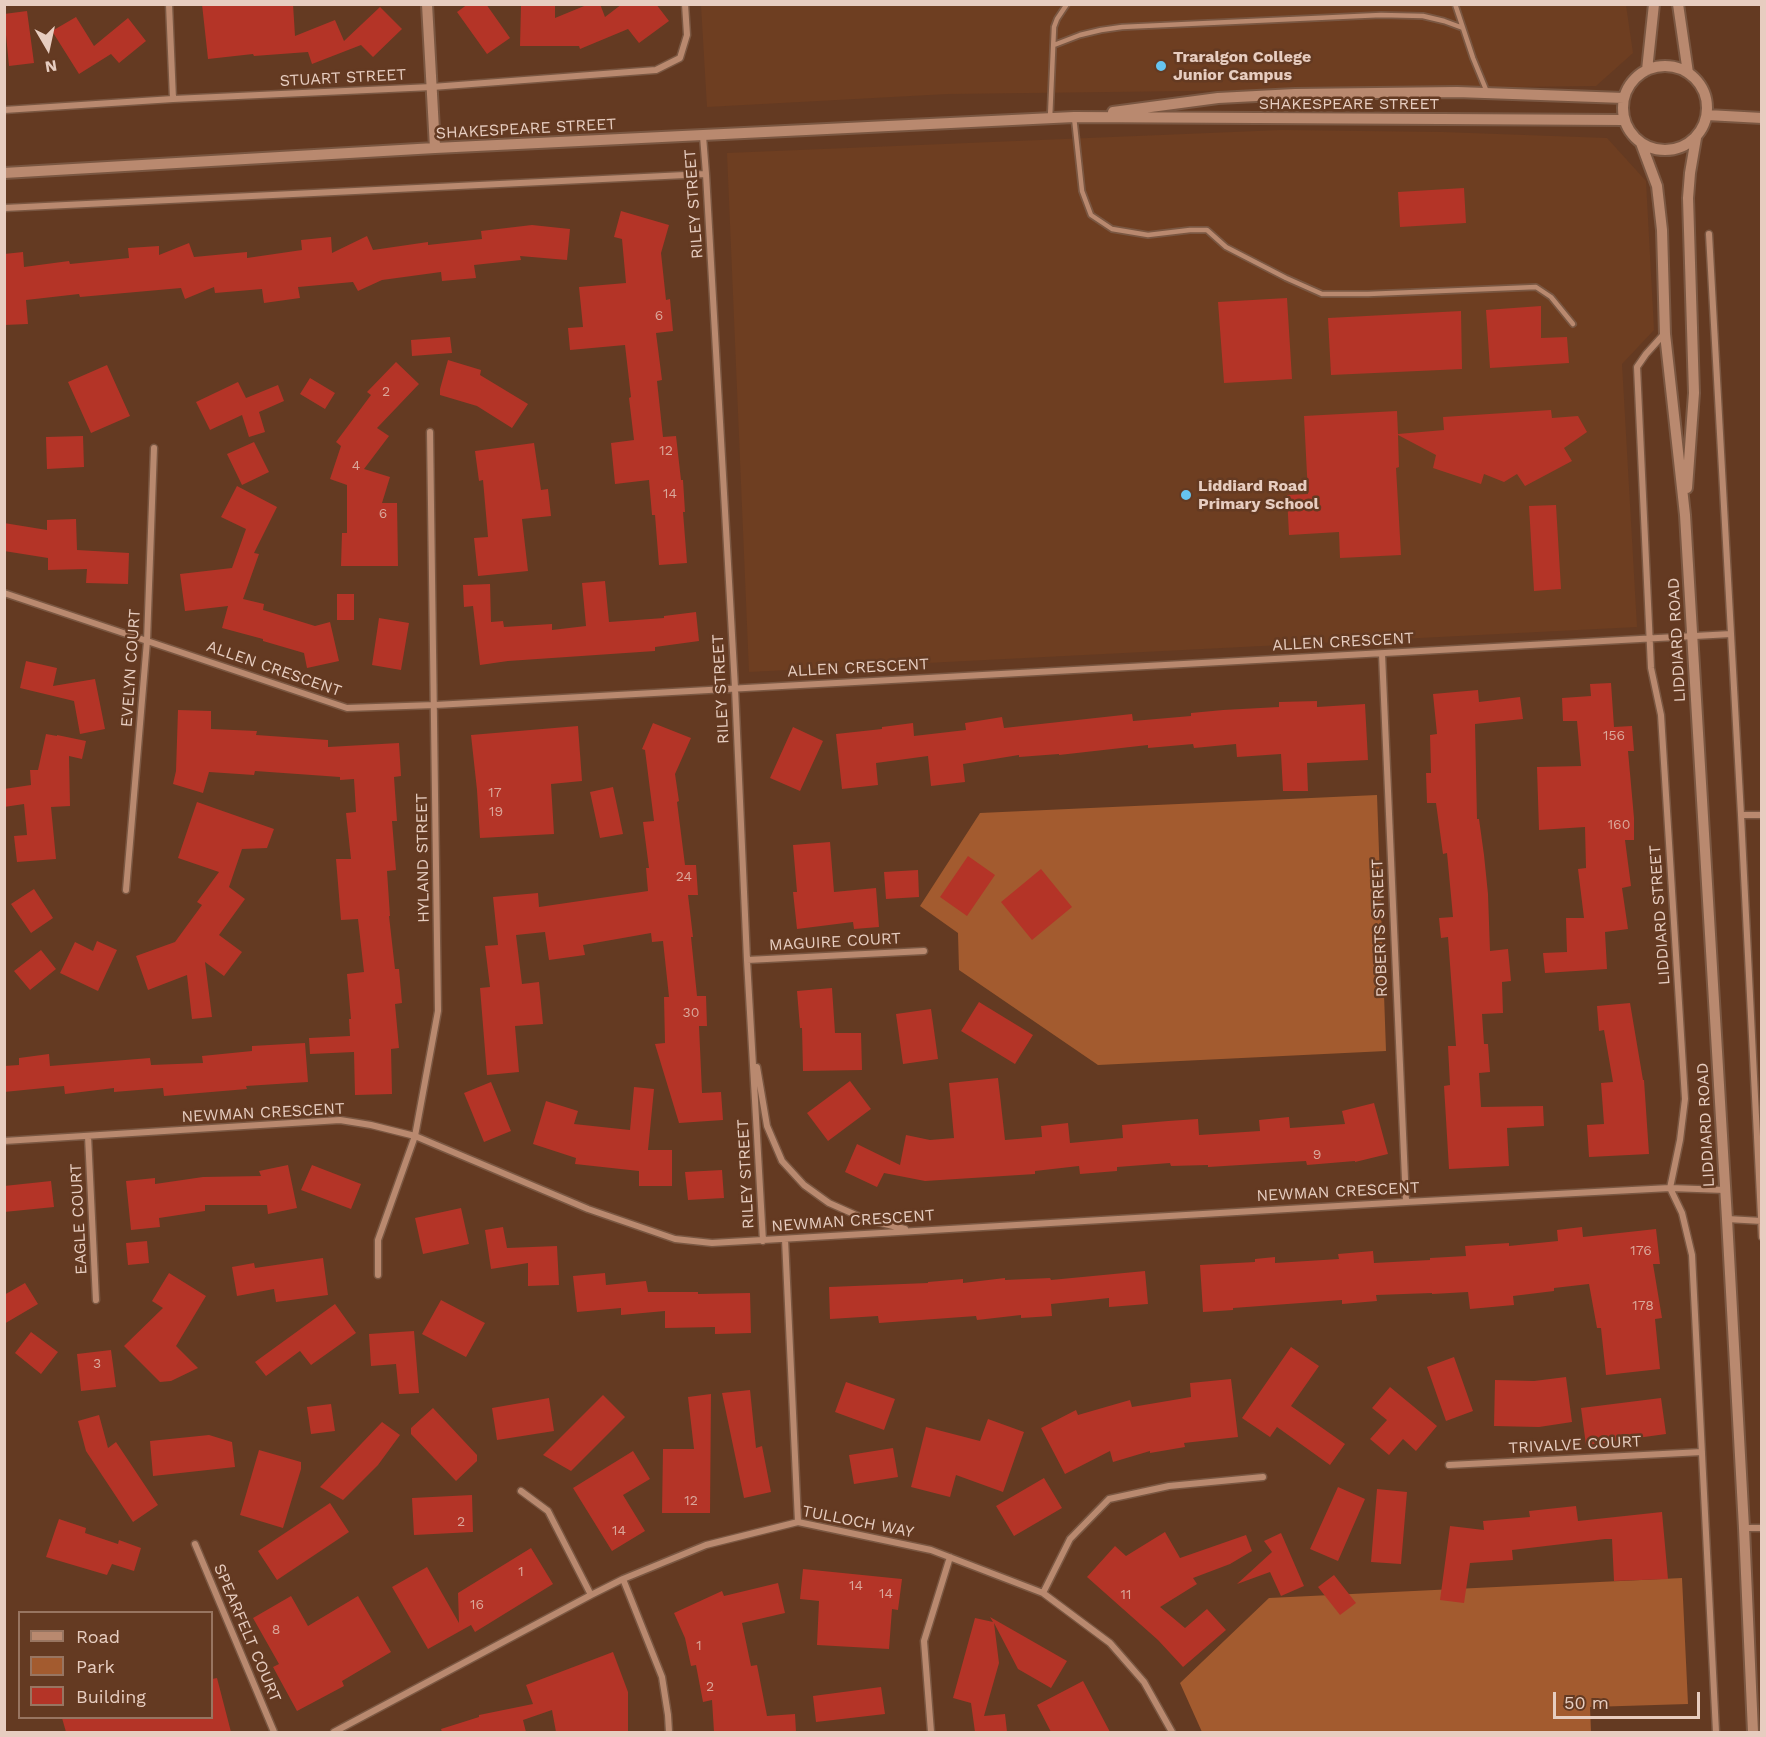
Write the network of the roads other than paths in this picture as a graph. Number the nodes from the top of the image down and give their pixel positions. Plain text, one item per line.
1 (170, 4) edge
2 (427, 4) edge
3 (685, 4) edge
4 (1067, 4) edge
5 (1455, 4) edge
6 (1654, 4) edge
7 (1678, 4) edge
8 (1463, 28) junction
9 (1054, 45) junction
10 (1647, 70) junction
11 (1688, 73) junction
12 (432, 87) junction
13 (1487, 93) junction
14 (1624, 98) junction
15 (173, 99) junction
16 (4, 110) edge
17 (1707, 116) junction
18 (1074, 117) junction
19 (1050, 118) junction
20 (1761, 118) edge
21 (1624, 120) junction
22 (703, 136) junction
23 (1696, 138) junction
24 (1641, 143) junction
25 (435, 148) junction
26 (4, 173) edge
27 (706, 174) junction
28 (4, 208) edge
29 (1709, 234) dead end
30 (1573, 324) dead end
31 (1665, 334) junction
32 (430, 432) dead end
33 (154, 448) dead end
34 (1685, 515) junction
35 (4, 593) edge
36 (1731, 634) junction
37 (1692, 637) junction
38 (1650, 639) junction
39 (147, 641) junction
40 (1382, 654) junction
41 (735, 688) junction
42 (435, 705) junction
43 (1741, 815) junction
44 (1761, 815) edge
45 (126, 890) dead end
46 (924, 951) dead end
47 (747, 960) junction
48 (751, 1037) junction
49 (88, 1136) junction
50 (415, 1136) junction
51 (4, 1141) edge
52 (1670, 1188) junction
53 (1725, 1190) junction
54 (1406, 1202) junction
55 (1727, 1219) junction
56 (1761, 1221) edge
57 (913, 1231) junction
58 (1761, 1238) edge
59 (784, 1239) junction
60 (763, 1241) junction
61 (378, 1275) dead end
62 (96, 1300) dead end
63 (1702, 1452) junction
64 (1449, 1465) dead end
65 (1263, 1477) dead end
66 (521, 1491) dead end
67 (798, 1522) junction
68 (1744, 1528) junction
69 (1761, 1528) edge
70 (195, 1544) dead end
71 (950, 1557) junction
72 (623, 1579) junction
73 (1043, 1593) junction
74 (591, 1595) junction
75 (274, 1732) edge
76 (334, 1732) edge
77 (669, 1732) edge
78 (931, 1732) edge
79 (1172, 1732) edge
80 (1716, 1732) edge
81 (1753, 1732) edge

1 - 15 street
2 - 12 street
3 - 12 street, STUART STREET
4 - 9 lane
5 - 8 lane
6 - 10 street
7 - 11 street
8 - 9 lane
8 - 13 lane
9 - 19 lane
10 - 11 street
10 - 14 street
11 - 17 street
12 - 15 street, STUART STREET
12 - 25 street
13 - 14 street, SHAKESPEARE STREET
13 - 18 street, SHAKESPEARE STREET
14 - 21 street
15 - 16 street, STUART STREET
17 - 20 street
17 - 23 street
18 - 19 street, SHAKESPEARE STREET
18 - 21 street, SHAKESPEARE STREET
18 - 30 lane
19 - 22 street, SHAKESPEARE STREET
21 - 24 street
22 - 25 street, SHAKESPEARE STREET
22 - 27 street, RILEY STREET
23 - 24 street
23 - 34 street, LIDDIARD ROAD
24 - 31 street, LIDDIARD ROAD
25 - 26 street, SHAKESPEARE STREET
27 - 28 street
27 - 41 street, RILEY STREET
29 - 36 street
31 - 34 street, LIDDIARD ROAD
31 - 38 street, LIDDIARD ROAD
32 - 42 street, HYLAND STREET
33 - 39 street, EVELYN COURT
34 - 37 street, LIDDIARD ROAD
35 - 39 street, ALLEN CRESCENT
36 - 37 street, ALLEN CRESCENT
36 - 43 street
37 - 38 street, ALLEN CRESCENT
37 - 53 street, LIDDIARD ROAD
38 - 40 street, ALLEN CRESCENT
38 - 52 street, LIDDIARD STREET
39 - 42 street, ALLEN CRESCENT
39 - 45 street, EVELYN COURT
40 - 41 street, ALLEN CRESCENT
40 - 54 street, ROBERTS STREET
41 - 42 street, ALLEN CRESCENT
41 - 47 street, RILEY STREET
42 - 50 street, HYLAND STREET
43 - 44 street
43 - 56 street
46 - 47 street, MAGUIRE COURT
47 - 48 street, RILEY STREET
48 - 57 street
48 - 60 street, RILEY STREET
49 - 50 street, NEWMAN CRESCENT
49 - 51 street, NEWMAN CRESCENT
49 - 62 street, EAGLE COURT
50 - 60 street, NEWMAN CRESCENT
50 - 61 street, HYLAND STREET
52 - 53 street, NEWMAN CRESCENT
52 - 54 street, NEWMAN CRESCENT
52 - 63 street
53 - 55 street, LIDDIARD ROAD
54 - 57 street, NEWMAN CRESCENT
55 - 56 street
55 - 68 street, LIDDIARD ROAD
56 - 58 street
57 - 59 street, NEWMAN CRESCENT
59 - 60 street, NEWMAN CRESCENT
59 - 67 street
63 - 64 street, TRIVALVE COURT
63 - 80 street
65 - 73 street
66 - 74 street
67 - 71 street, TULLOCH WAY
67 - 72 street, TULLOCH WAY
68 - 69 street
68 - 81 street, LIDDIARD ROAD
70 - 75 street, SPEARFELT COURT
71 - 73 street, TULLOCH WAY
71 - 78 street
72 - 74 street, TULLOCH WAY
72 - 77 street
73 - 79 street, TULLOCH WAY
74 - 76 street, TULLOCH WAY

